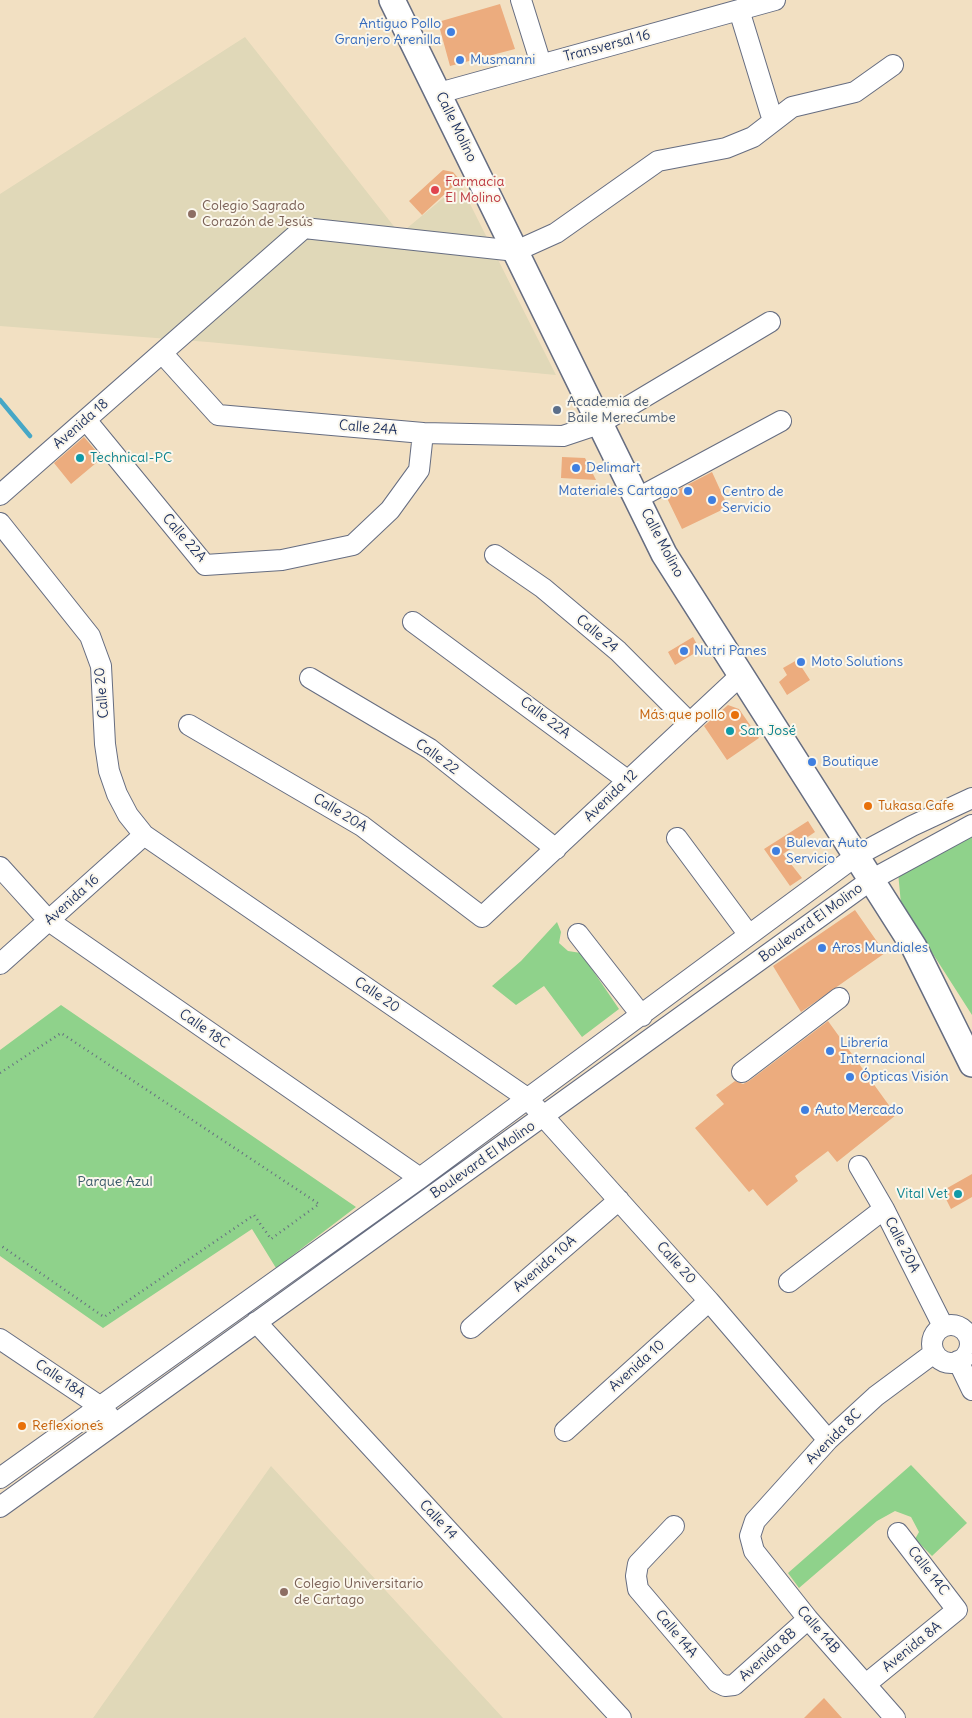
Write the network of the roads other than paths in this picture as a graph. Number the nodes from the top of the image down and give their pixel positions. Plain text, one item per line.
1 (392, 0) edge
2 (521, 0) edge
3 (775, 0) edge
4 (739, 10) junction
5 (541, 64) junction
6 (892, 65) dead end
7 (440, 93) junction
8 (773, 121) junction
9 (516, 251) junction
10 (770, 322) dead end
11 (162, 353) junction
12 (86, 420) junction
13 (781, 421) dead end
14 (599, 424) junction
15 (423, 432) junction
16 (0, 495) edge
17 (638, 498) junction
18 (0, 523) edge
19 (495, 555) dead end
20 (413, 622) dead end
21 (741, 675) junction
22 (310, 678) dead end
23 (690, 723) junction
24 (189, 725) dead end
25 (627, 780) junction
26 (972, 798) edge
27 (972, 825) edge
28 (912, 826) junction
29 (144, 835) junction
30 (678, 838) dead end
31 (556, 849) junction
32 (925, 849) junction
33 (856, 856) junction
34 (0, 866) edge
35 (871, 880) junction
36 (482, 917) joint
37 (49, 921) junction
38 (578, 934) dead end
39 (749, 935) junction
40 (0, 964) edge
41 (838, 998) dead end
42 (642, 1016) junction
43 (972, 1064) edge
44 (742, 1072) dead end
45 (528, 1098) junction
46 (545, 1116) junction
47 (859, 1166) dead end
48 (420, 1178) junction
49 (619, 1200) junction
50 (884, 1209) junction
51 (790, 1282) dead end
52 (709, 1301) junction
53 (256, 1322) junction
54 (943, 1326) junction
55 (470, 1328) dead end
56 (969, 1330) edge
57 (0, 1339) edge
58 (934, 1353) junction
59 (958, 1361) junction
60 (972, 1390) edge
61 (101, 1407) junction
62 (116, 1426) junction
63 (565, 1431) dead end
64 (828, 1440) junction
65 (0, 1478) edge
66 (0, 1507) edge
67 (674, 1526) dead end
68 (898, 1533) dead end
69 (750, 1536) joint
70 (957, 1610) joint
71 (808, 1619) junction
72 (866, 1684) junction
73 (725, 1686) joint
74 (621, 1718) edge
75 (895, 1718) edge

1 - 7 main road, Calle Molino
2 - 5 street
3 - 4 street, Transversal 16
4 - 5 street, Transversal 16
4 - 8 street
5 - 7 street, Transversal 16
6 - 8 street
7 - 9 main road, Calle Molino
8 - 9 street
9 - 11 street, Avenida 18
9 - 14 main road, Calle Molino
10 - 14 street, Calle 24A
11 - 12 street, Avenida 18
11 - 15 street, Calle 24A
12 - 15 street, Calle 22A
12 - 16 street, Avenida 18
13 - 17 street
14 - 15 street, Calle 24A
14 - 17 main road, Calle Molino
17 - 21 main road, Calle Molino
18 - 29 street, Calle 20
19 - 23 street, Calle 24
20 - 25 street, Calle 22A
21 - 23 street, Avenida 12
21 - 33 main road, Calle Molino
22 - 31 street, Calle 22
23 - 25 street, Avenida 12
24 - 36 street, Calle 20A
25 - 31 street, Avenida 12
26 - 28 street, Boulevard El Molino
27 - 32 street, Boulevard El Molino
28 - 32 street
28 - 33 street, Boulevard El Molino
29 - 37 street, Avenida 16
29 - 45 street, Calle 20
30 - 39 street
31 - 36 street, Avenida 12
32 - 35 street, Boulevard El Molino
33 - 35 main road, Calle Molino
33 - 39 street, Boulevard El Molino
34 - 37 street, Calle 18C
35 - 43 main road, Calle Molino
35 - 46 street, Boulevard El Molino
37 - 40 street, Avenida 16
37 - 48 street, Calle 18C
38 - 42 street
39 - 42 street, Boulevard El Molino
41 - 44 street
42 - 45 street, Boulevard El Molino
45 - 46 street, Calle 20
45 - 48 street, Boulevard El Molino
46 - 49 street, Calle 20
46 - 53 street, Boulevard El Molino
47 - 50 street, Calle 20A
48 - 61 street, Boulevard El Molino
49 - 52 street, Calle 20
49 - 55 street, Avenida 10A
50 - 51 street
50 - 54 street, Calle 20A
52 - 63 street, Avenida 10
52 - 64 street, Calle 20
53 - 62 street, Boulevard El Molino
53 - 74 street, Calle 14
54 - 56 street
54 - 58 street
56 - 59 street
57 - 61 street, Calle 18A
58 - 59 street
58 - 64 street, Avenida 8C
59 - 60 street
61 - 62 street, Calle 18A
61 - 65 street, Boulevard El Molino
62 - 66 street, Boulevard El Molino
64 - 69 street, Avenida 8C
67 - 73 street, Calle 14A
68 - 70 street, Calle 14C
69 - 71 street, Calle 14B
70 - 72 street, Avenida 8A
71 - 72 street, Calle 14B
71 - 73 street, Avenida 8B
72 - 75 street, Calle 14B

